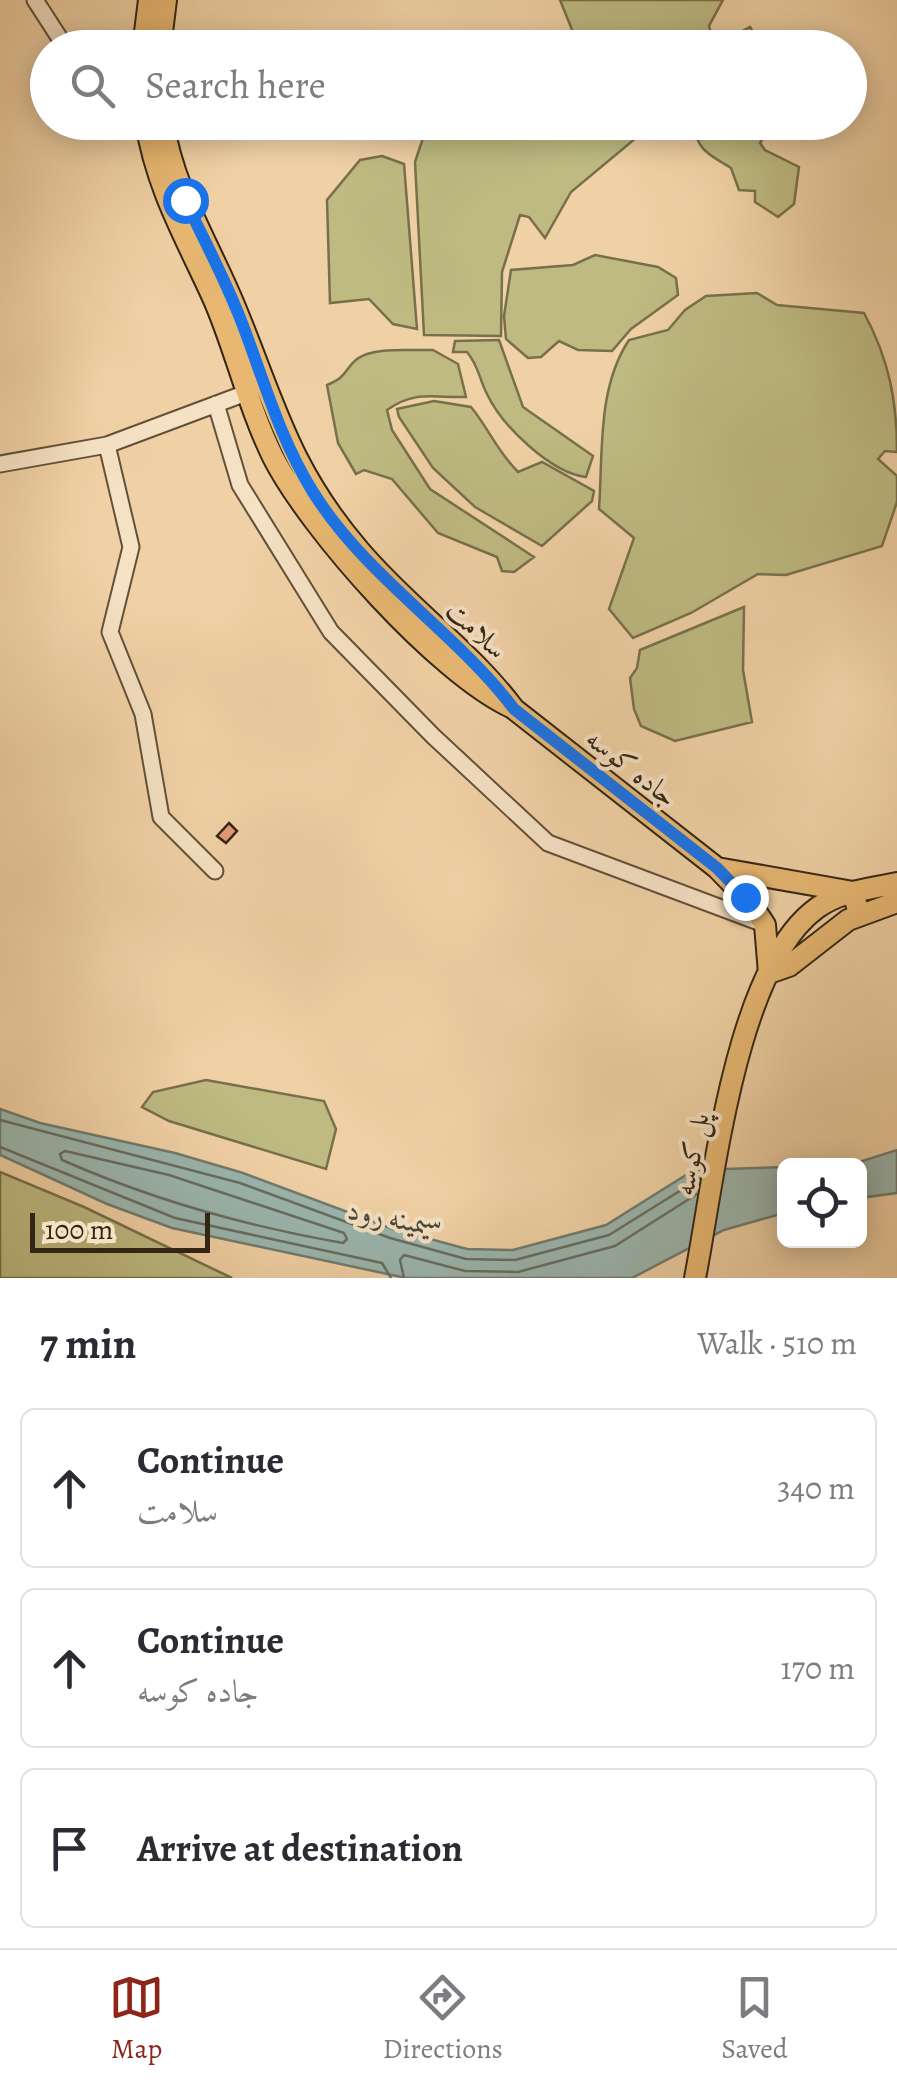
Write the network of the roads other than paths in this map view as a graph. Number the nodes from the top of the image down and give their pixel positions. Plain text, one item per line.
1 (35, 0) edge
2 (149, 0) edge
3 (166, 0) edge
4 (54, 30) edge
5 (146, 30) edge
6 (162, 30) edge
7 (149, 140) edge
8 (166, 140) edge
9 (255, 390) junction
10 (216, 404) junction
11 (107, 446) junction
12 (0, 464) edge
13 (514, 709) joint
14 (717, 868) junction
15 (215, 871) dead end
16 (897, 883) edge
17 (853, 892) junction
18 (897, 902) edge
19 (859, 914) junction
20 (765, 925) junction
21 (769, 973) junction
22 (695, 1278) edge

1 - 4 street
2 - 5 main road
3 - 6 main road
7 - 9 main road, سلامت
8 - 9 main road, سلامت
9 - 10 street
9 - 13 main road, سلامت
10 - 11 street
10 - 20 street
11 - 12 street
11 - 15 street
13 - 14 main road, جاده کوسه
14 - 17 main road, جاده کوسه
14 - 20 main road, جاده کوسه
16 - 17 main road
17 - 19 main road
17 - 21 main road, پل کوسه
18 - 19 main road
19 - 21 main road
20 - 21 main road
21 - 22 main road, پل کوسه

